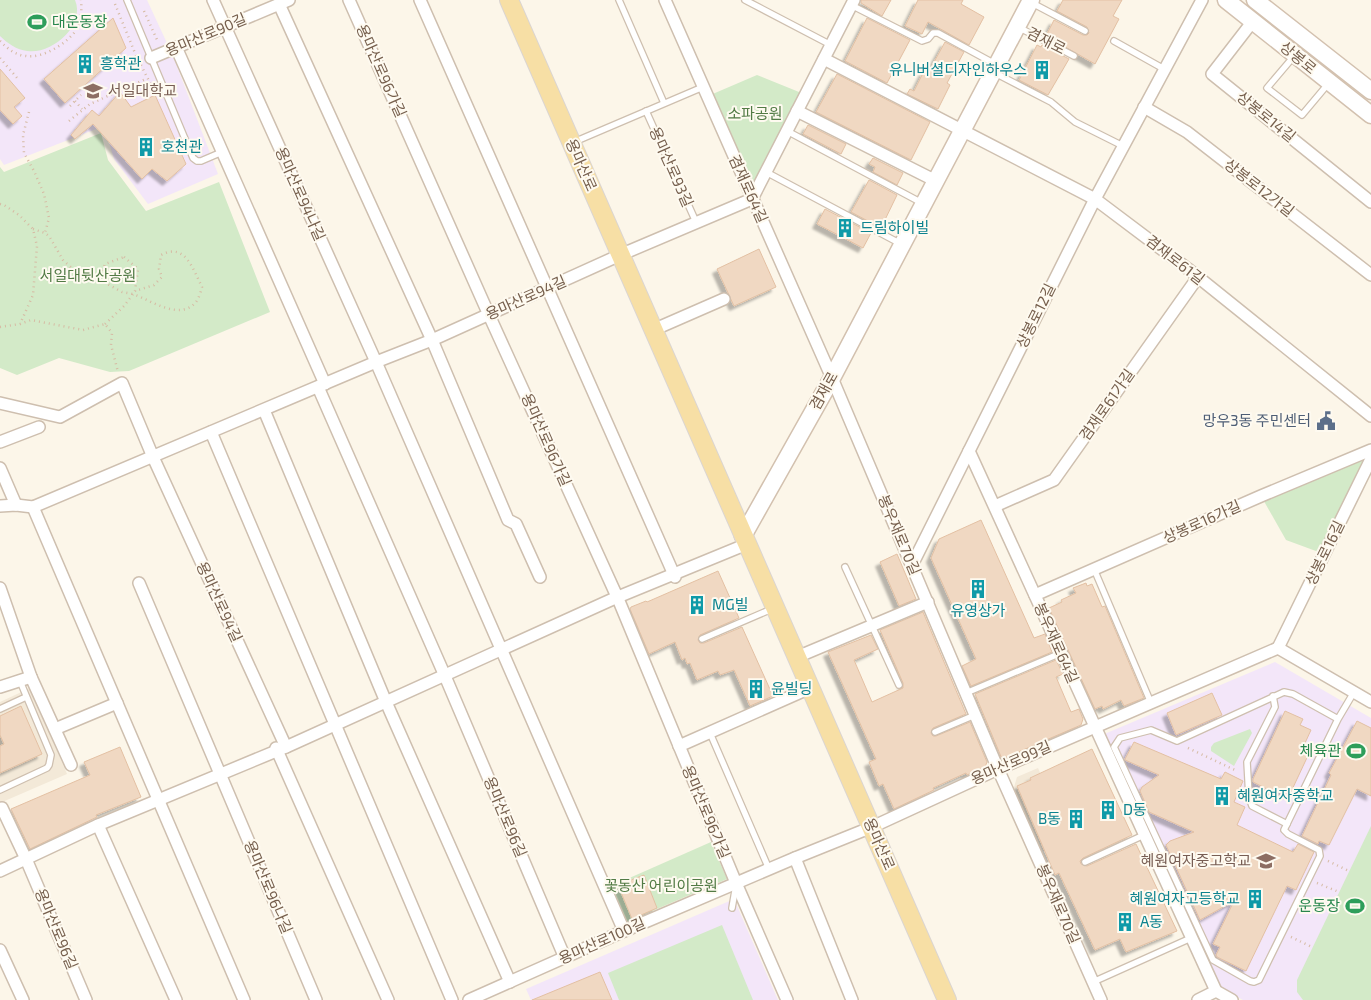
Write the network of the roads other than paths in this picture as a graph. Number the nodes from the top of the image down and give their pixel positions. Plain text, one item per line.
1 (127, 0) edge
2 (213, 0) edge
3 (349, 0) edge
4 (420, 0) edge
5 (509, 0) edge
6 (619, 0) edge
7 (665, 0) edge
8 (745, 0) edge
9 (1202, 0) edge
10 (1226, 0) edge
11 (1255, 0) edge
12 (1030, 1) edge
13 (284, 2) edge
14 (852, 3) edge
15 (1253, 22) junction
16 (1017, 26) junction
17 (225, 27) junction
18 (1085, 31) dead end
19 (1114, 41) dead end
20 (831, 45) junction
21 (176, 47) junction
22 (1295, 55) junction
23 (1074, 56) dead end
24 (151, 58) junction
25 (824, 59) junction
26 (995, 68) junction
27 (1164, 69) junction
28 (1329, 82) junction
29 (703, 87) junction
30 (1371, 91) edge
31 (664, 103) junction
32 (1144, 107) junction
33 (646, 111) junction
34 (797, 111) junction
35 (1371, 115) edge
36 (963, 129) junction
37 (787, 131) junction
38 (571, 143) junction
39 (1123, 146) junction
40 (222, 152) junction
41 (766, 172) junction
42 (936, 181) junction
43 (752, 198) junction
44 (1095, 199) junction
45 (1371, 202) edge
46 (924, 204) junction
47 (696, 222) junction
48 (902, 245) junction
49 (620, 255) junction
50 (1371, 276) edge
51 (1198, 277) junction
52 (546, 289) junction
53 (724, 299) dead end
54 (488, 315) junction
55 (653, 330) junction
56 (432, 340) junction
57 (376, 362) junction
58 (832, 378) junction
59 (321, 386) junction
60 (0, 403) edge
61 (264, 410) junction
62 (1371, 416) edge
63 (39, 427) dead end
64 (211, 432) junction
65 (0, 442) edge
66 (1371, 450) edge
67 (969, 451) junction
68 (153, 457) junction
69 (1371, 459) edge
70 (0, 468) edge
71 (16, 505) junction
72 (0, 506) edge
73 (994, 506) junction
74 (33, 507) junction
75 (745, 540) junction
76 (912, 565) junction
77 (845, 567) dead end
78 (1094, 569) junction
79 (675, 576) junction
80 (540, 577) dead end
81 (139, 583) dead end
82 (0, 588) edge
83 (1035, 595) junction
84 (617, 598) junction
85 (928, 602) junction
86 (774, 607) junction
87 (872, 625) junction
88 (702, 639) dead end
89 (1278, 648) junction
90 (502, 650) junction
91 (1061, 653) junction
92 (797, 657) junction
93 (445, 676) junction
94 (31, 677) junction
95 (20, 681) junction
96 (899, 685) dead end
97 (0, 687) edge
98 (810, 688) junction
99 (1354, 692) junction
100 (966, 693) junction
101 (1273, 696) junction
102 (26, 697) junction
103 (386, 702) junction
104 (1371, 702) edge
105 (117, 703) junction
106 (1151, 703) junction
107 (0, 709) edge
108 (975, 715) junction
109 (1338, 719) junction
110 (335, 724) junction
111 (1094, 727) junction
112 (55, 729) junction
113 (935, 732) dead end
114 (710, 733) junction
115 (679, 746) junction
116 (280, 748) junction
117 (71, 765) dead end
118 (998, 769) junction
119 (220, 774) junction
120 (0, 790) edge
121 (159, 800) junction
122 (1, 809) edge
123 (1287, 824) junction
124 (98, 825) junction
125 (872, 827) junction
126 (1144, 836) junction
127 (795, 858) junction
128 (26, 859) junction
129 (1085, 862) dead end
130 (769, 869) junction
131 (0, 870) edge
132 (736, 883) junction
133 (732, 908) dead end
134 (624, 931) junction
135 (1191, 938) junction
136 (0, 950) edge
137 (565, 958) junction
138 (510, 982) junction
139 (1093, 982) junction
140 (1216, 992) junction
141 (23, 1000) edge
142 (86, 1000) edge
143 (176, 1000) edge
144 (244, 1000) edge
145 (316, 1000) edge
146 (388, 1000) edge
147 (452, 1000) edge
148 (469, 1000) edge
149 (787, 1000) edge
150 (852, 1000) edge
151 (948, 1000) edge
152 (1101, 1000) edge
153 (1198, 1000) edge
154 (1232, 1000) edge

1 - 24 lane
2 - 17 street, 용마산로94나길
3 - 54 street, 용마산로96가길
4 - 52 street
5 - 38 main road, 용마산로
6 - 31 lane
7 - 29 street, 겸재로64길
8 - 20 lane
9 - 27 street, 상봉로12길
10 - 15 main road, 상봉로
11 - 30 main road, 상봉로
12 - 16 main road, 겸재로
12 - 18 lane, 겸재로
13 - 17 street, 용마산로90길
13 - 56 street
14 - 20 street
14 - 26 lane
15 - 22 main road, 상봉로
15 - 45 street, 상봉로14길
16 - 23 lane, 겸재로
16 - 26 main road, 겸재로
17 - 21 street, 용마산로90길
17 - 57 street, 용마산로94나길
19 - 27 lane
20 - 25 street
21 - 24 street, 용마산로90길
21 - 40 street
22 - 28 main road, 상봉로
22 - 28 lane
24 - 40 lane
25 - 34 street
25 - 36 street
26 - 36 main road, 겸재로
26 - 39 lane
27 - 32 street, 상봉로12길
28 - 35 main road, 상봉로
29 - 31 lane, 용마산로93길
29 - 43 street, 겸재로64길
31 - 33 lane, 용마산로93길
32 - 39 street, 상봉로12길
32 - 50 street, 상봉로12가길
33 - 38 lane, 용마산로93길
33 - 47 lane, 용마산로93길
34 - 37 street
34 - 42 street
36 - 42 main road, 겸재로
36 - 44 street, 겸재로61길
37 - 41 street
37 - 46 lane
38 - 49 main road, 용마산로
39 - 44 street, 상봉로12길
40 - 59 street
41 - 43 street
41 - 48 lane
42 - 46 main road, 겸재로
43 - 47 street, 용마산로93길
43 - 58 street, 겸재로64길
44 - 51 street, 겸재로61길
44 - 67 street, 상봉로12길
46 - 48 main road, 겸재로
47 - 49 street, 용마산로93길
48 - 58 main road, 겸재로
49 - 52 street, 용마산로94길
49 - 55 main road, 용마산로
51 - 62 street, 겸재로61길
51 - 73 street, 겸재로61가길
52 - 54 street, 용마산로94길
52 - 79 street
53 - 55 street
54 - 56 street, 용마산로94길
54 - 84 street, 용마산로96가길
55 - 75 main road, 용마산로
56 - 57 street, 용마산로94길
56 - 80 street
57 - 59 street, 용마산로94길
57 - 90 street
58 - 75 main road, 겸재로
58 - 76 street, 봉우재로70길
59 - 61 street, 용마산로94길
59 - 93 street
60 - 68 street, 용마산로94길
61 - 64 street, 용마산로94길
61 - 103 street
63 - 65 street
64 - 68 street, 용마산로94길
64 - 110 street
66 - 78 street, 상봉로16가길
67 - 73 street, 봉우재로64길
67 - 76 street, 상봉로12길
68 - 74 street, 용마산로94길
68 - 116 street, 용마산로94길
69 - 89 street, 상봉로16길
70 - 71 street
71 - 72 street, 용마산로94길
71 - 74 street, 용마산로94길
73 - 83 street, 봉우재로64길
74 - 105 street
75 - 79 street
75 - 86 main road, 용마산로
76 - 85 street, 봉우재로70길
77 - 87 lane
78 - 83 street, 상봉로16가길
78 - 106 lane
79 - 84 street
81 - 119 street
82 - 94 street
83 - 91 street, 봉우재로64길
84 - 90 street
84 - 115 street, 용마산로96가길
85 - 87 street
85 - 100 street, 봉우재로70길
86 - 88 lane
86 - 92 main road, 용마산로
87 - 92 street
87 - 96 lane
89 - 99 street
89 - 106 street, 용마산로99길
90 - 93 street
90 - 134 street
91 - 100 lane
91 - 111 street, 봉우재로64길
92 - 98 main road, 용마산로
93 - 103 street
93 - 137 street, 용마산로96길
94 - 95 street
94 - 112 street
95 - 97 street
95 - 102 lane
98 - 114 street
98 - 125 main road, 용마산로
99 - 104 street
99 - 109 lane
100 - 108 street, 봉우재로70길
101 - 109 lane
101 - 123 lane
101 - 123 lane
102 - 107 lane
102 - 120 lane
103 - 110 street
103 - 138 street
105 - 112 street
105 - 121 street
106 - 111 street, 용마산로99길
108 - 113 lane
108 - 118 street, 봉우재로70길
109 - 123 lane
110 - 116 street
110 - 147 street
111 - 118 street, 용마산로99길
111 - 126 street, 봉우재로64길
112 - 117 street
114 - 115 street
114 - 130 lane
115 - 132 street, 용마산로96가길
116 - 119 street
116 - 146 street, 용마산로94길
118 - 125 street, 용마산로99길
118 - 139 street, 봉우재로70길
119 - 121 street
119 - 145 street, 용마산로96나길
121 - 124 street
121 - 144 street
122 - 128 street, 용마산로96길
124 - 128 street
124 - 143 street
125 - 127 street, 용마산로100길
125 - 151 main road, 용마산로
126 - 129 lane
126 - 135 street, 봉우재로64길
127 - 130 street, 용마산로100길
127 - 150 street
128 - 131 street
128 - 142 street, 용마산로96길
130 - 132 street, 용마산로100길
132 - 133 lane
132 - 134 street, 용마산로100길
132 - 149 street
134 - 137 street, 용마산로100길
135 - 139 lane
135 - 140 street, 봉우재로64길
136 - 141 street
137 - 138 street, 용마산로100길
138 - 148 street, 용마산로100길
139 - 152 street, 봉우재로70길
140 - 153 street
140 - 154 street

